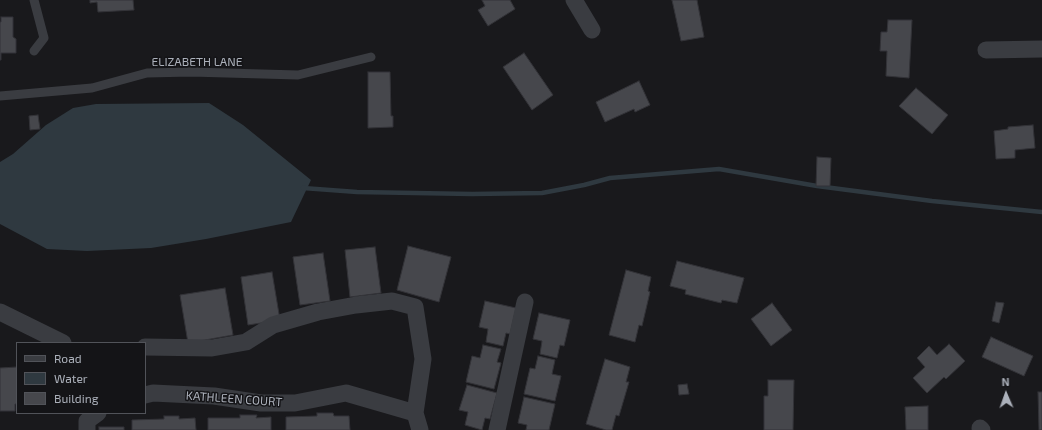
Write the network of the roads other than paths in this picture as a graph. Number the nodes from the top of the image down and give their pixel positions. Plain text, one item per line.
1 (34, 0) edge
2 (574, 0) edge
3 (592, 30) dead end
4 (1042, 49) edge
5 (986, 50) dead end
6 (34, 51) dead end
7 (371, 57) dead end
8 (0, 96) edge
9 (525, 302) dead end
10 (0, 312) edge
11 (61, 342) edge
12 (146, 347) edge
13 (146, 395) edge
14 (415, 413) junction
15 (420, 430) edge
16 (497, 430) edge

1 - 6 lane
2 - 3 street
4 - 5 street
7 - 8 lane, ELIZABETH LANE
9 - 16 street
10 - 11 street
12 - 14 street
13 - 14 street, KATHLEEN COURT
14 - 15 street

